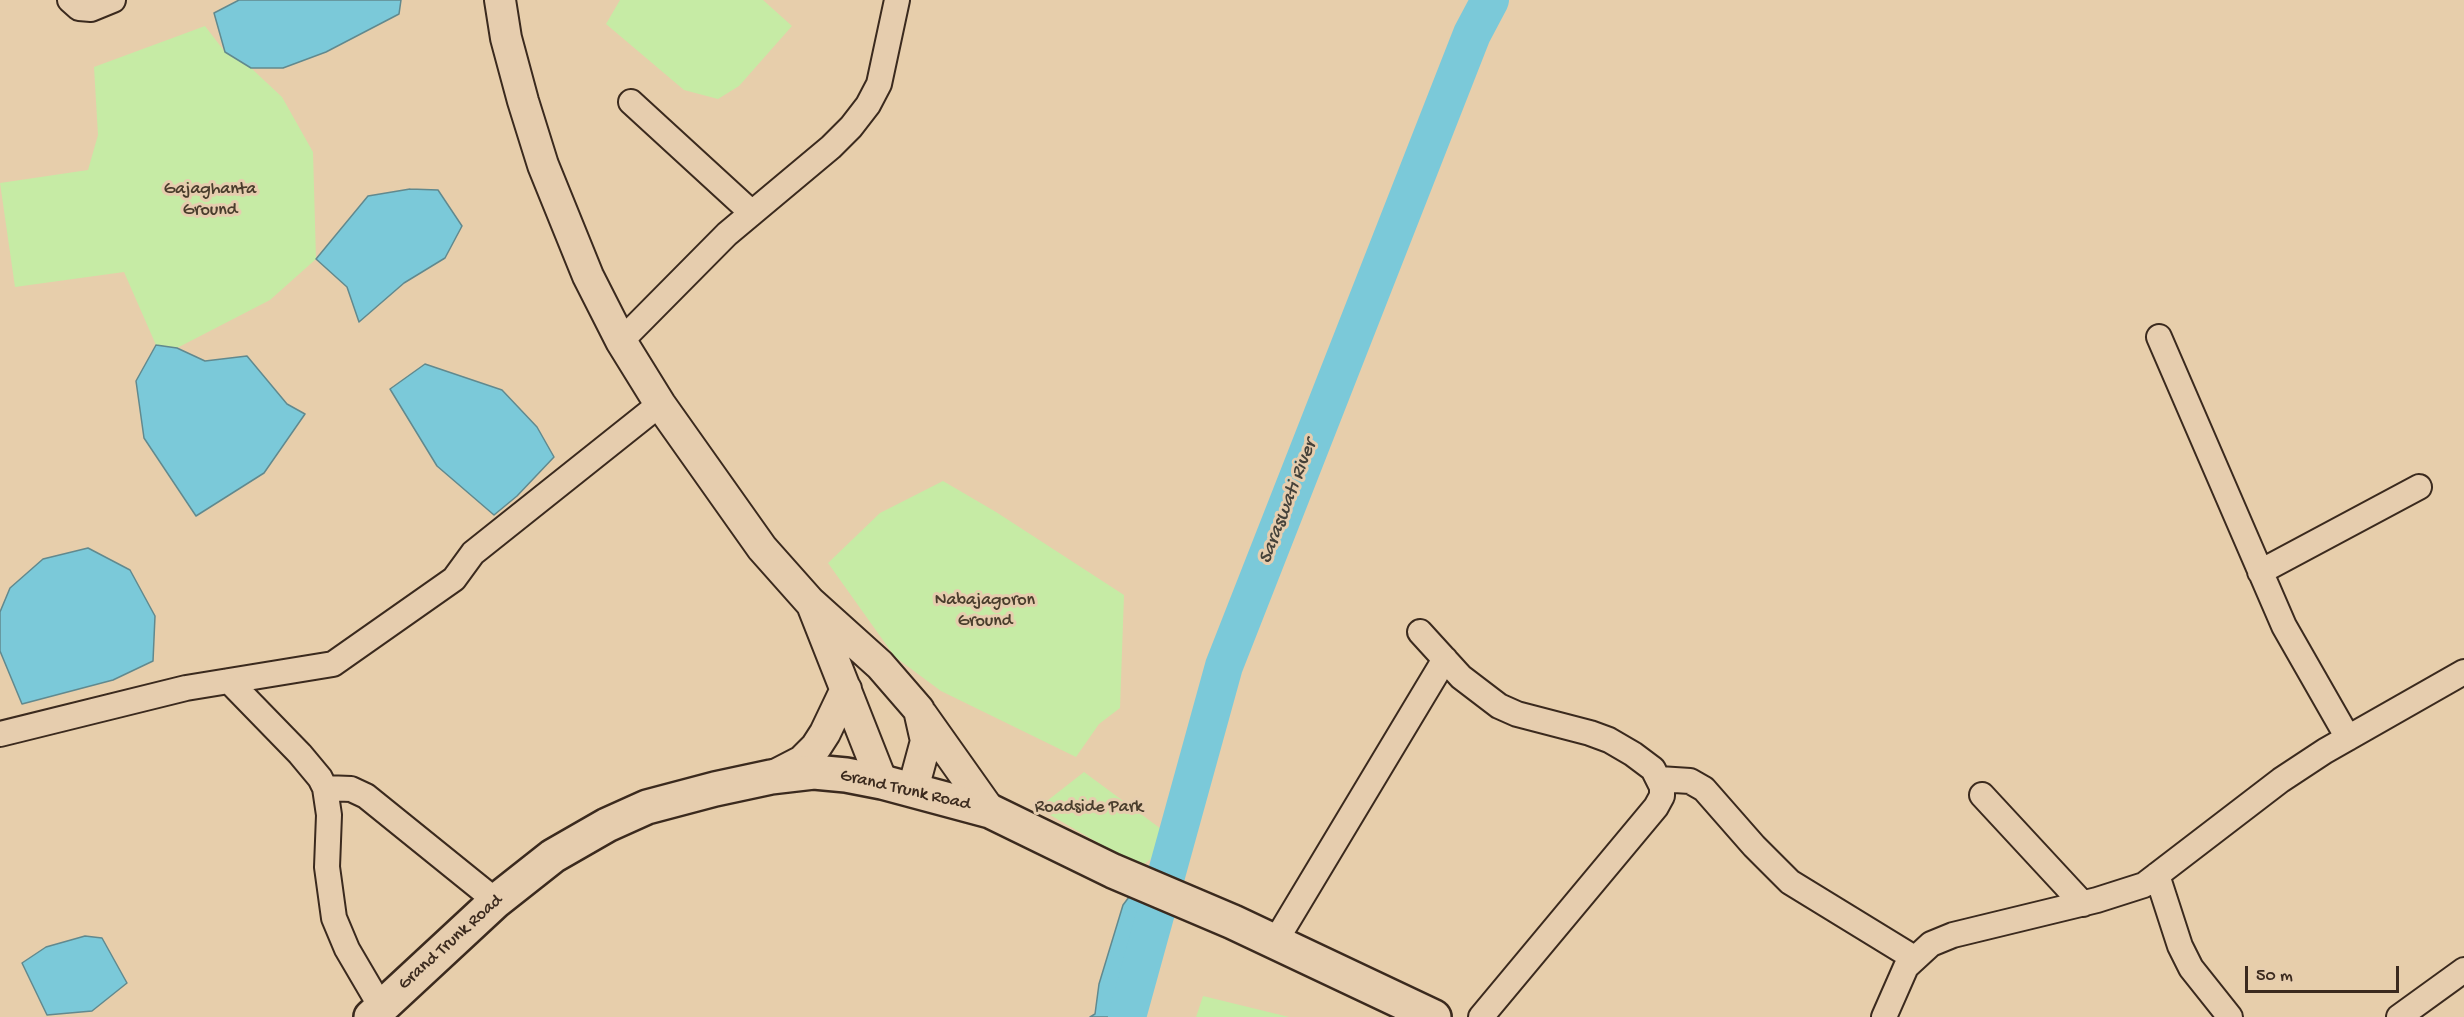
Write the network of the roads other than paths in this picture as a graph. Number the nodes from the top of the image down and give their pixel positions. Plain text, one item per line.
1 (70, 0) edge
2 (113, 0) edge
3 (500, 0) edge
4 (897, 0) edge
5 (631, 102) dead end
6 (752, 213) junction
7 (2158, 337) dead end
8 (621, 341) junction
9 (660, 404) junction
10 (2419, 487) dead end
11 (2260, 572) junction
12 (810, 602) junction
13 (1420, 632) dead end
14 (1444, 659) junction
15 (2464, 672) edge
16 (230, 681) junction
17 (846, 689) junction
18 (919, 710) junction
19 (0, 734) edge
20 (2348, 738) junction
21 (771, 777) junction
22 (1659, 779) junction
23 (898, 786) junction
24 (325, 788) junction
25 (1982, 795) dead end
26 (990, 811) junction
27 (2157, 875) junction
28 (496, 901) junction
29 (2083, 904) junction
30 (1275, 942) junction
31 (1914, 958) junction
32 (2464, 970) edge
33 (376, 1012) edge
34 (2403, 1016) edge
35 (1434, 1017) edge
36 (1481, 1017) edge
37 (1884, 1017) edge
38 (2230, 1017) edge

1 - 2 street
3 - 8 main road
4 - 6 street
5 - 6 street
6 - 8 street
7 - 11 street
8 - 9 main road
9 - 12 main road
9 - 16 street
10 - 11 street
11 - 20 street
12 - 17 main road
12 - 18 main road
13 - 14 street
14 - 22 street
14 - 30 street
15 - 20 street
16 - 19 street
16 - 24 street
17 - 21 main road
17 - 23 main road
18 - 23 main road
18 - 26 main road
20 - 27 street
21 - 23 highway, Grand Trunk Road
21 - 28 highway, Grand Trunk Road
22 - 31 street
22 - 36 street
23 - 26 highway, Grand Trunk Road
24 - 28 street
24 - 33 street
25 - 29 street
26 - 30 highway, Grand Trunk Road
27 - 29 street
27 - 38 street
28 - 33 highway, Grand Trunk Road
29 - 31 street
30 - 35 highway, Grand Trunk Road
31 - 37 street
32 - 34 street

